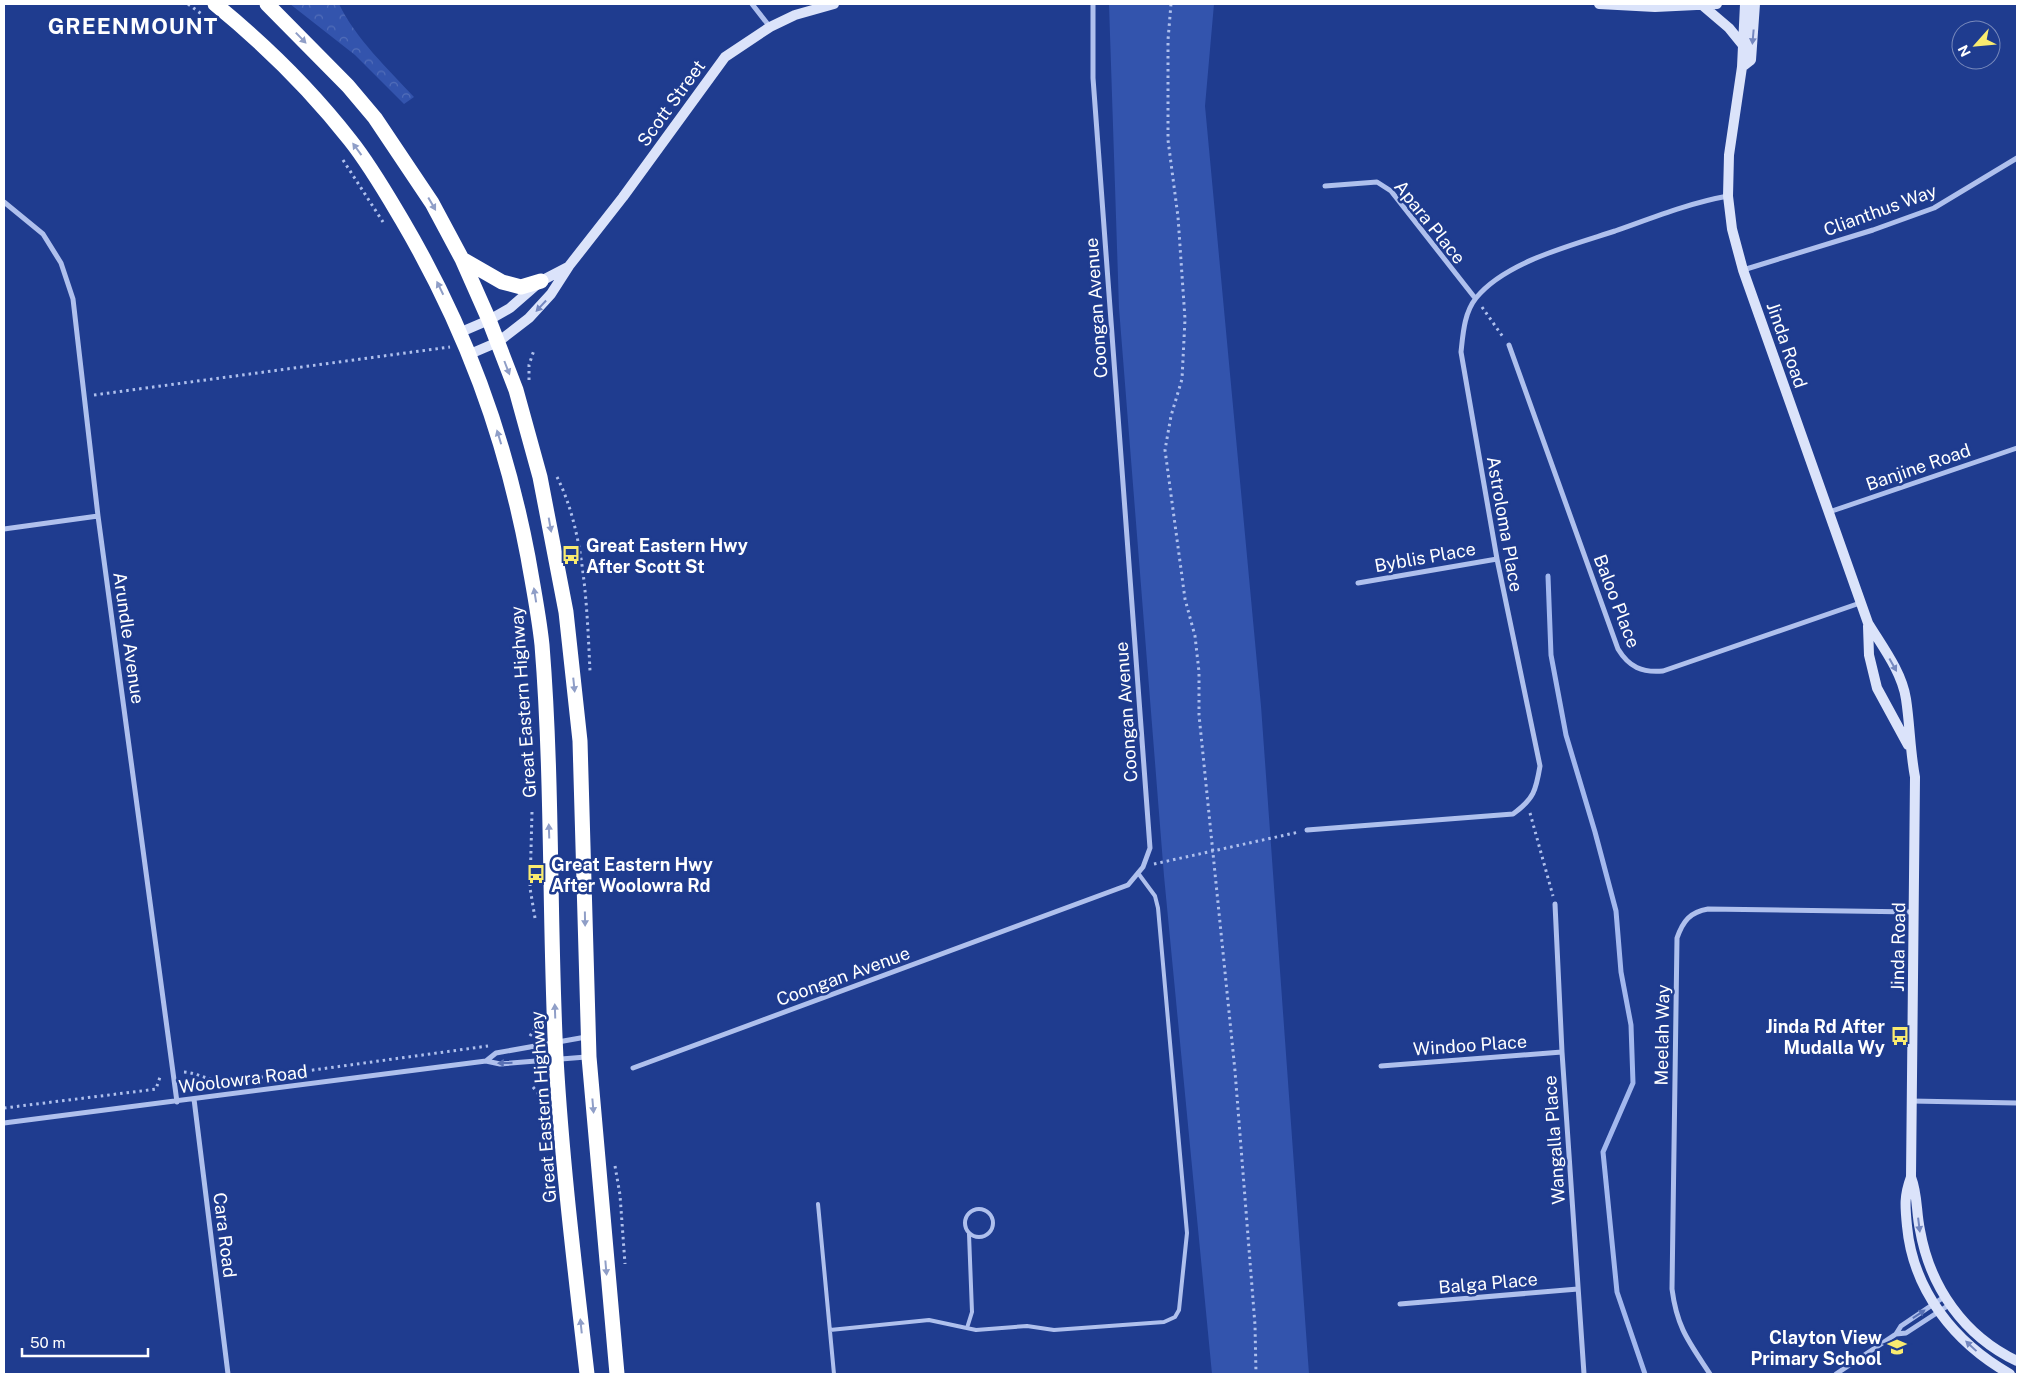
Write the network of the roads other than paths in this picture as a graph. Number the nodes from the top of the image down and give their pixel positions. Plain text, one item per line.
1 (215, 4) edge
2 (266, 4) edge
3 (752, 4) edge
4 (834, 4) edge
5 (1093, 4) edge
6 (1599, 4) edge
7 (1718, 4) edge
8 (1745, 4) edge
9 (1756, 4) edge
10 (1702, 5) edge
11 (770, 26) junction
12 (1742, 44) junction
13 (1742, 67) junction
14 (2017, 158) edge
15 (1325, 186) dead end
16 (1728, 196) junction
17 (4, 202) edge
18 (462, 258) junction
19 (569, 266) junction
20 (1743, 270) junction
21 (541, 281) junction
22 (1476, 298) junction
23 (490, 320) junction
24 (457, 337) junction
25 (498, 342) junction
26 (1509, 345) road end
27 (470, 354) junction
28 (2017, 448) edge
29 (1828, 512) junction
30 (98, 516) junction
31 (4, 529) edge
32 (1497, 559) junction
33 (1358, 583) dead end
34 (1860, 603) junction
35 (1868, 624) junction
36 (1909, 748) junction
37 (1307, 830) road end
38 (1138, 873) junction
39 (1555, 904) road end
40 (1915, 912) junction
41 (588, 1037) junction
42 (556, 1042) junction
43 (1562, 1052) junction
44 (589, 1057) junction
45 (556, 1060) junction
46 (486, 1061) junction
47 (1381, 1066) dead end
48 (633, 1068) dead end
49 (194, 1100) junction
50 (1911, 1101) junction
51 (177, 1102) junction
52 (2017, 1103) edge
53 (4, 1122) edge
54 (1911, 1177) junction
55 (818, 1204) dead end
56 (969, 1234) junction
57 (1578, 1289) junction
58 (1946, 1301) junction
59 (1400, 1304) dead end
60 (1935, 1308) junction
61 (967, 1328) junction
62 (830, 1330) junction
63 (1896, 1334) junction
64 (2017, 1361) edge
65 (228, 1374) edge
66 (587, 1374) edge
67 (617, 1374) edge
68 (834, 1374) edge
69 (1584, 1374) edge
70 (1710, 1374) edge
71 (1836, 1374) edge
72 (2010, 1374) edge

24 -> 1 highway, Great Eastern Highway
2 -> 18 highway
3 - 11 street
4 - 11 street, Scott Street
5 - 38 street, Coongan Avenue
6 - 10 street
7 - 10 street
8 - 12 street, Jinda Road
9 -> 13 street, Jinda Road
10 - 12 street
11 - 19 street, Scott Street
12 - 13 street, Jinda Road
13 - 16 street, Jinda Road
14 - 20 street, Clianthus Way
15 - 22 street, Apara Place
16 - 20 street, Jinda Road
16 - 22 street, Astroloma Place
17 - 30 street, Arundle Avenue
18 - 21 highway
18 - 23 highway
19 - 21 street, Scott Street
19 -> 25 street, Scott Street
20 - 29 street, Jinda Road
21 - 23 street, Scott Street
22 - 32 street, Astroloma Place
23 - 24 street, Scott Street
23 - 25 highway
24 - 27 highway, Great Eastern Highway
25 - 27 street, Scott Street
25 -> 41 highway
26 - 34 street, Baloo Place
42 -> 27 highway, Great Eastern Highway
28 - 29 street, Banjine Road
29 - 34 street, Jinda Road
30 - 31 street
30 - 51 street, Arundle Avenue
32 - 33 street, Byblis Place
32 - 37 street, Astroloma Place
34 - 35 street, Jinda Road
35 - 36 street, Jinda Road
35 -> 36 street, Jinda Road
36 - 40 street, Jinda Road
38 - 48 street, Coongan Avenue
38 - 61 lane
39 - 43 street, Wangalla Place
40 - 50 street, Jinda Road
40 - 70 street, Meelah Way
41 - 42 street, Woolowra Road
41 - 44 highway
42 - 45 highway, Great Eastern Highway
42 - 46 street, Woolowra Road
43 - 47 street, Windoo Place
43 - 57 street, Wangalla Place
44 - 45 street, Woolowra Road
44 -> 67 highway
45 -> 46 street, Woolowra Road
66 -> 45 highway, Great Eastern Highway
46 - 49 street, Woolowra Road
49 - 51 street, Woolowra Road
49 - 65 street, Cara Road
50 - 52 street
50 - 54 street, Jinda Road
51 - 53 street, Woolowra Road
54 -> 58 street, Jinda Road
54 - 60 street, Jinda Road
55 - 62 lane
56 - 56 lane
56 - 61 lane
57 - 59 street, Balga Place
57 - 69 street, Wangalla Place
58 - 60 street
58 - 60 street
58 - 64 street, Jinda Road
63 -> 60 street
60 - 63 street
72 -> 60 street, Jinda Road
61 - 62 lane
62 - 68 lane
63 - 71 street

